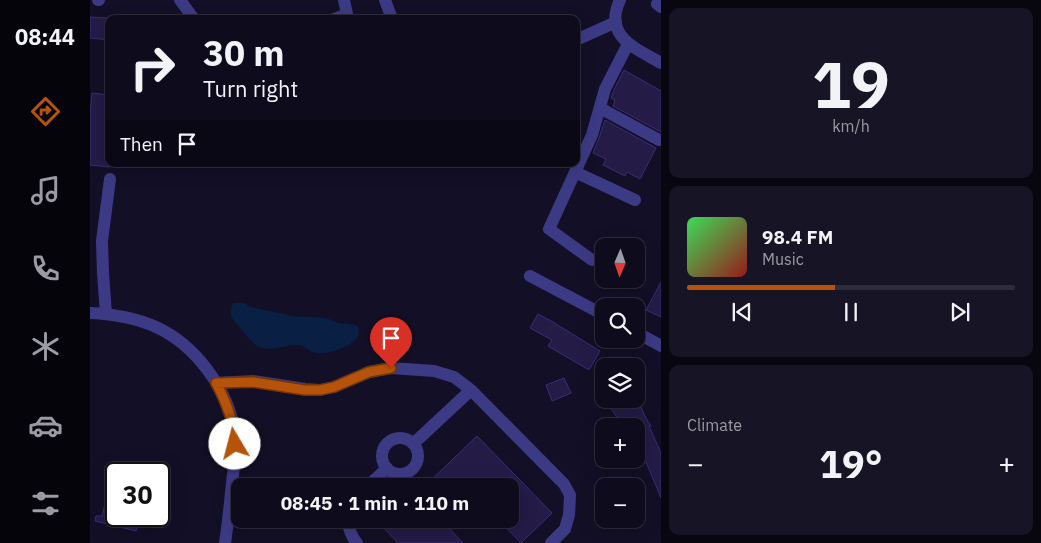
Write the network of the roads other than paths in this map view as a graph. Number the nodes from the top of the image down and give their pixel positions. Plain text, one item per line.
1 (180, 0) edge
2 (344, 0) edge
3 (385, 0) edge
4 (620, 0) edge
5 (659, 0) edge
6 (661, 7) edge
7 (191, 15) edge
8 (344, 15) edge
9 (391, 15) edge
10 (616, 22) junction
11 (580, 38) edge
12 (628, 44) junction
13 (661, 63) edge
14 (600, 108) junction
15 (659, 140) dead end
16 (580, 161) edge
17 (577, 167) edge
18 (575, 172) junction
19 (110, 179) dead end
20 (635, 200) dead end
21 (592, 260) dead end
22 (530, 276) dead end
23 (595, 310) edge
24 (90, 312) edge
25 (106, 314) junction
26 (645, 337) edge
27 (661, 346) edge
28 (216, 383) junction
29 (471, 390) junction
30 (414, 444) junction
31 (387, 468) junction
32 (376, 478) edge
33 (350, 528) edge
34 (225, 543) edge
35 (357, 543) edge
36 (551, 543) edge

1 - 7 street
2 - 8 street
3 - 9 street
4 - 10 street
5 - 6 street
10 - 11 street
10 - 12 street
12 - 13 street
12 - 14 street
14 - 15 street
14 - 16 street
17 - 18 street
18 - 20 street
18 - 21 street
19 - 25 street
22 - 23 street
24 - 25 street
25 - 28 street
26 - 27 street
28 - 29 street
28 - 34 street
29 - 30 street
29 - 36 street
30 - 31 street
30 - 31 street
31 - 32 street
33 - 35 street

